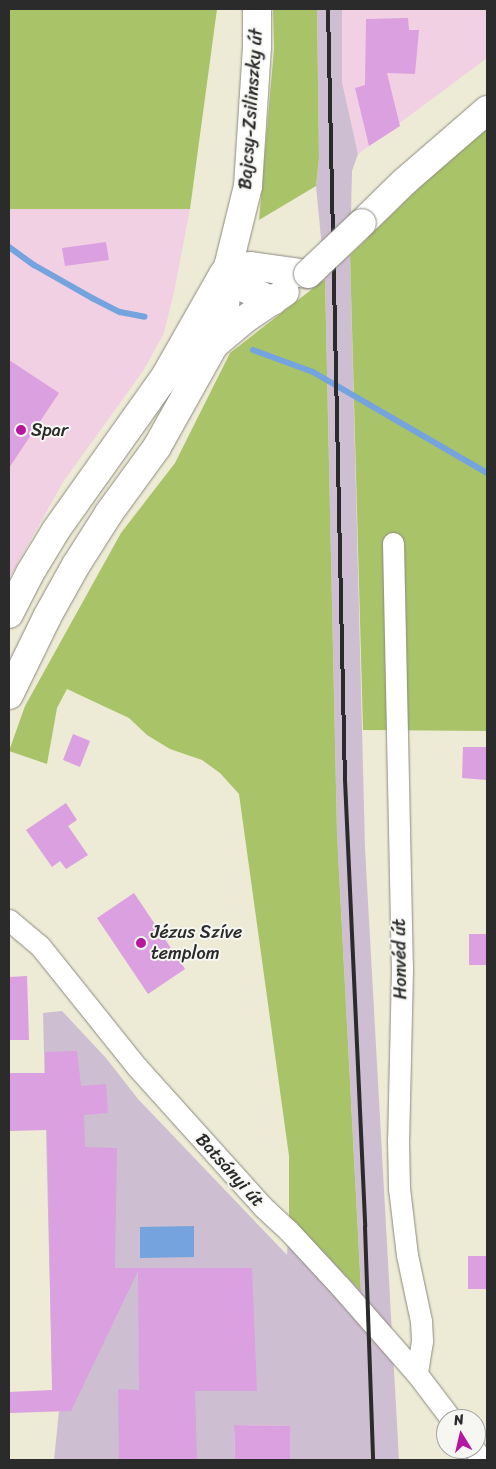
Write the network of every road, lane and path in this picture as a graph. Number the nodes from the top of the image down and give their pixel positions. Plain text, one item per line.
1 (257, 9) edge
2 (487, 110) edge
3 (228, 267) junction
4 (308, 274) junction
5 (274, 301) junction
6 (214, 345) junction
7 (393, 542) dead end
8 (9, 614) edge
9 (9, 695) edge
10 (9, 920) edge
11 (417, 1374) junction
12 (443, 1409) edge

1 - 3 main road, Bajcsy-Zsilinszky út
2 - 4 main road, bridge
3 - 4 main road
3 - 5 main road
3 - 6 main road
3 - 8 main road
4 - 5 main road
5 - 6 main road
6 - 9 main road
7 - 11 street, Honvéd út
10 - 11 street, Batsányi út
11 - 12 street, Batsányi út

